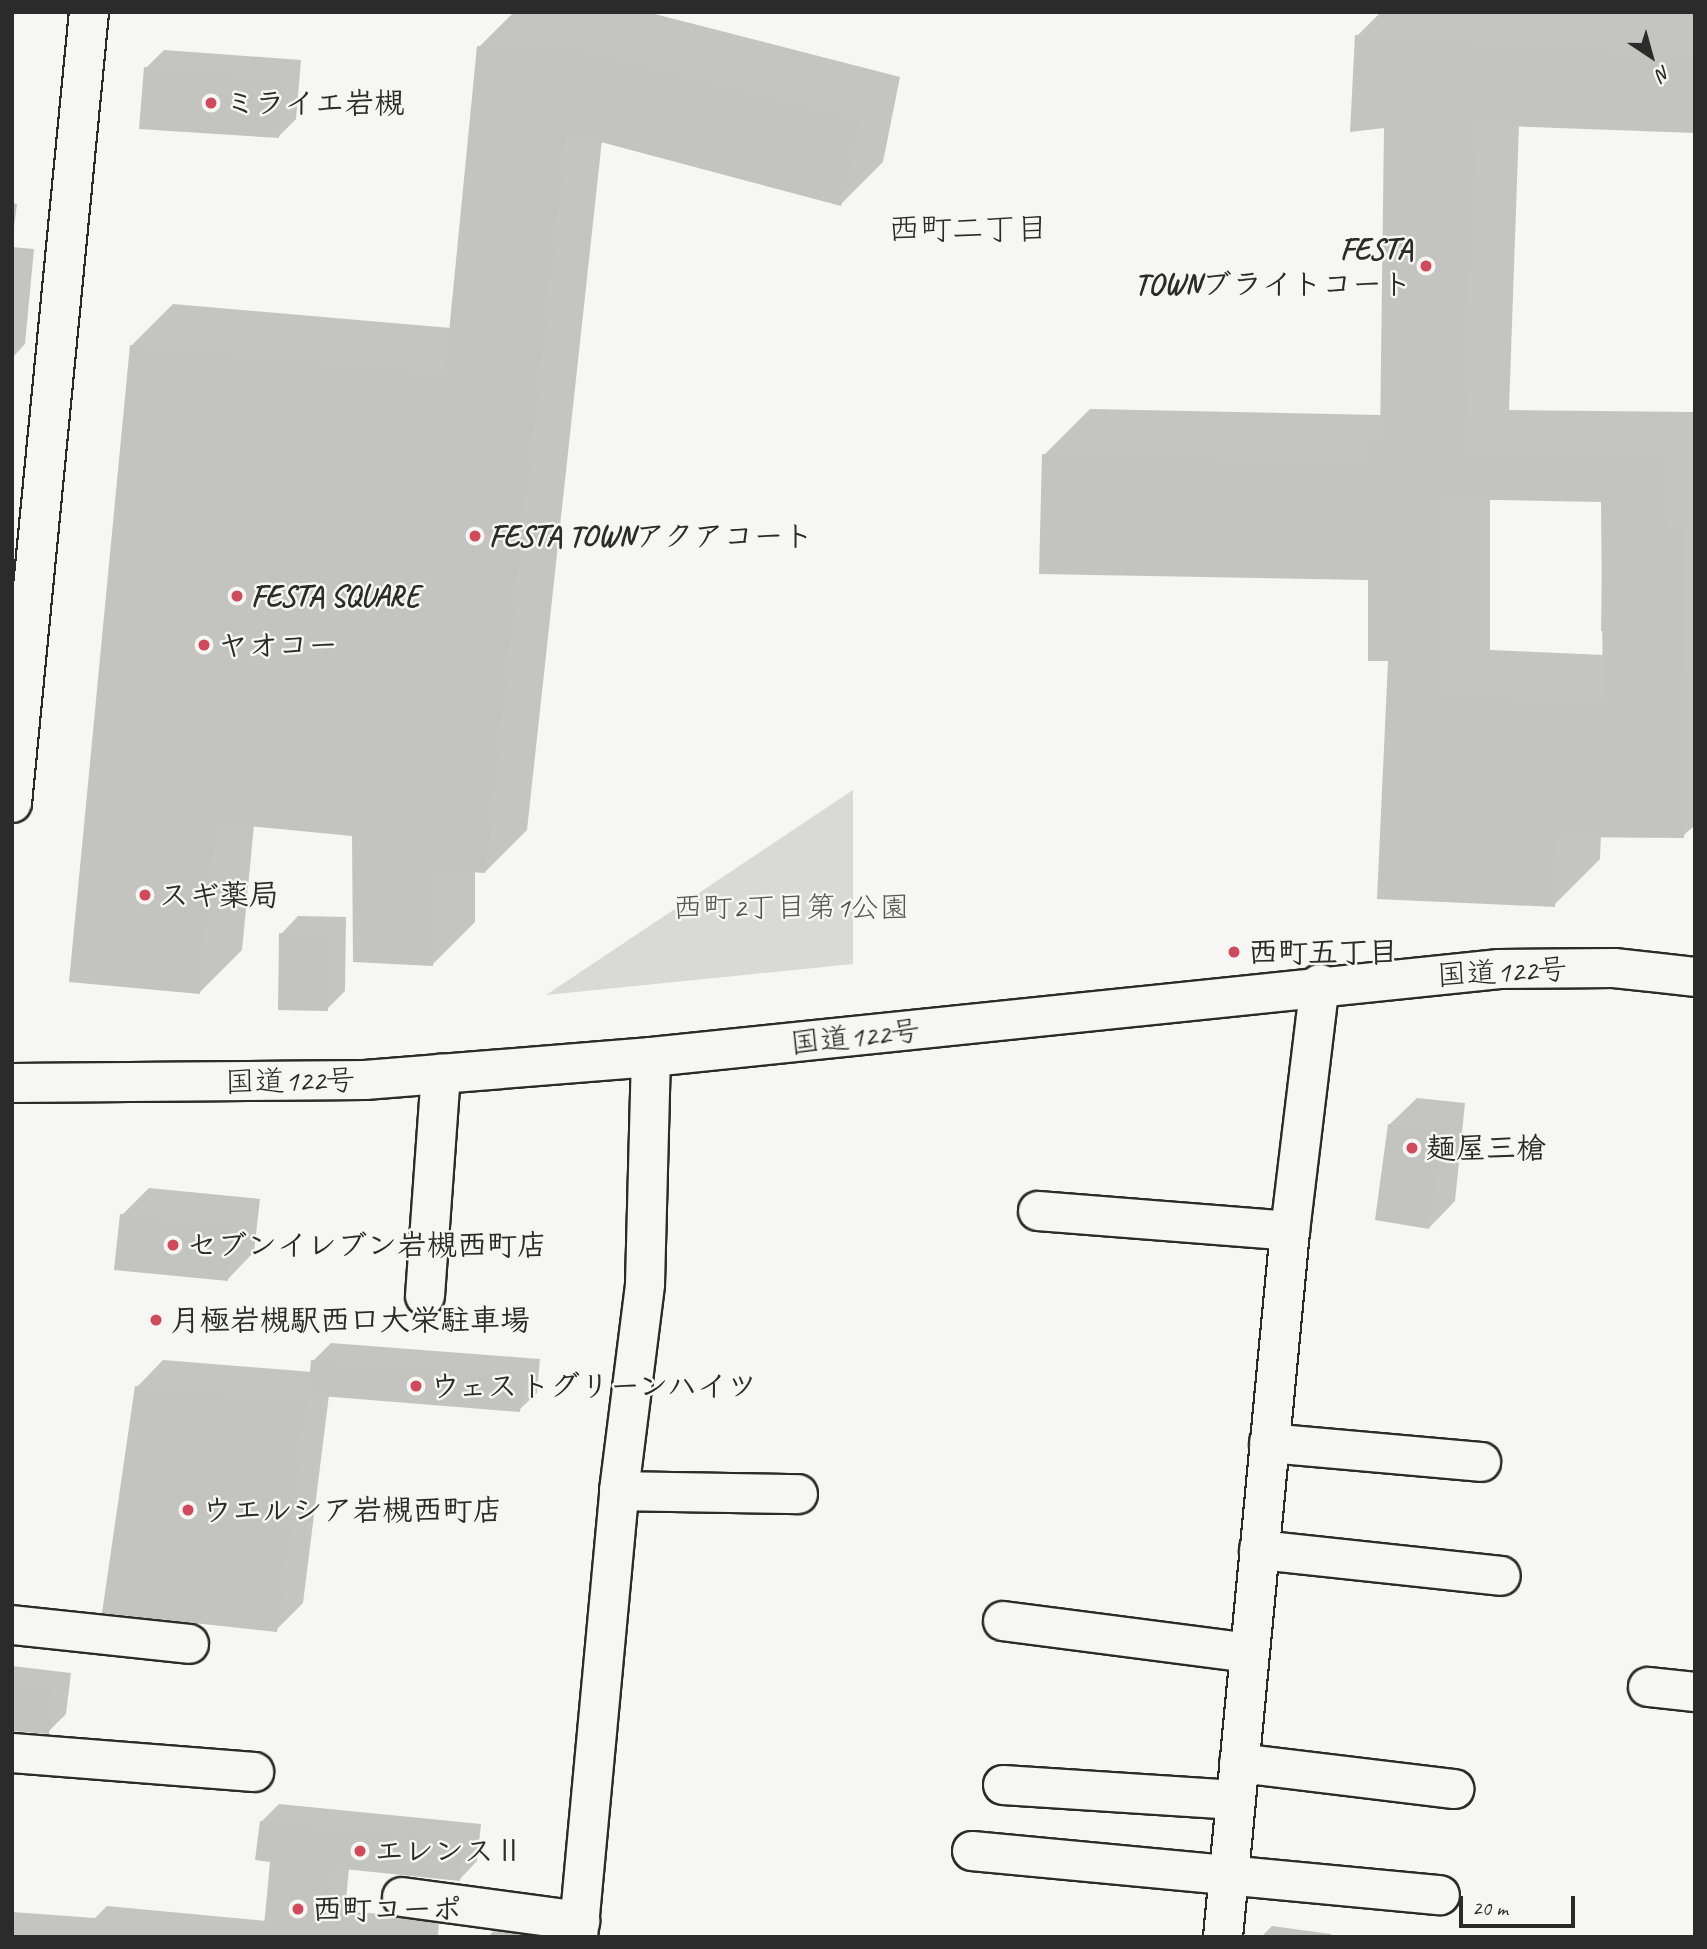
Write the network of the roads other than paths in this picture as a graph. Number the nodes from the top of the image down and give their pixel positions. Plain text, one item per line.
1 (89, 12) edge
2 (26, 510) edge
3 (12, 803) edge
4 (1695, 978) edge
5 (1320, 984) junction
6 (651, 1058) junction
7 (441, 1074) junction
8 (12, 1083) edge
9 (1038, 1212) dead end
10 (1290, 1231) junction
11 (425, 1296) dead end
12 (1269, 1443) junction
13 (1481, 1462) dead end
14 (619, 1491) junction
15 (798, 1494) dead end
16 (1259, 1550) junction
17 (1501, 1576) dead end
18 (1003, 1621) dead end
19 (12, 1626) edge
20 (189, 1644) dead end
21 (1249, 1653) junction
22 (1648, 1687) dead end
23 (1695, 1692) edge
24 (12, 1753) edge
25 (1239, 1763) junction
26 (254, 1772) dead end
27 (1003, 1785) dead end
28 (1454, 1789) dead end
29 (1236, 1800) junction
30 (971, 1851) dead end
31 (1228, 1878) junction
32 (1440, 1895) dead end
33 (401, 1897) dead end
34 (579, 1929) edge
35 (1223, 1937) edge

1 - 2 main road
2 - 3 main road
4 - 5 main road, 国道122号
5 - 6 main road, 国道122号
5 - 10 main road
6 - 7 main road, 国道122号
6 - 14 main road
7 - 8 main road, 国道122号
7 - 11 main road
9 - 10 main road
10 - 12 main road
12 - 13 main road
12 - 16 main road
14 - 15 main road
14 - 34 main road
16 - 17 main road
16 - 21 main road
18 - 21 main road
19 - 20 main road
21 - 25 main road
22 - 23 main road
24 - 26 main road
25 - 28 main road
25 - 29 main road
27 - 29 main road
29 - 31 main road
30 - 31 main road
31 - 32 main road
31 - 35 main road
33 - 34 main road

